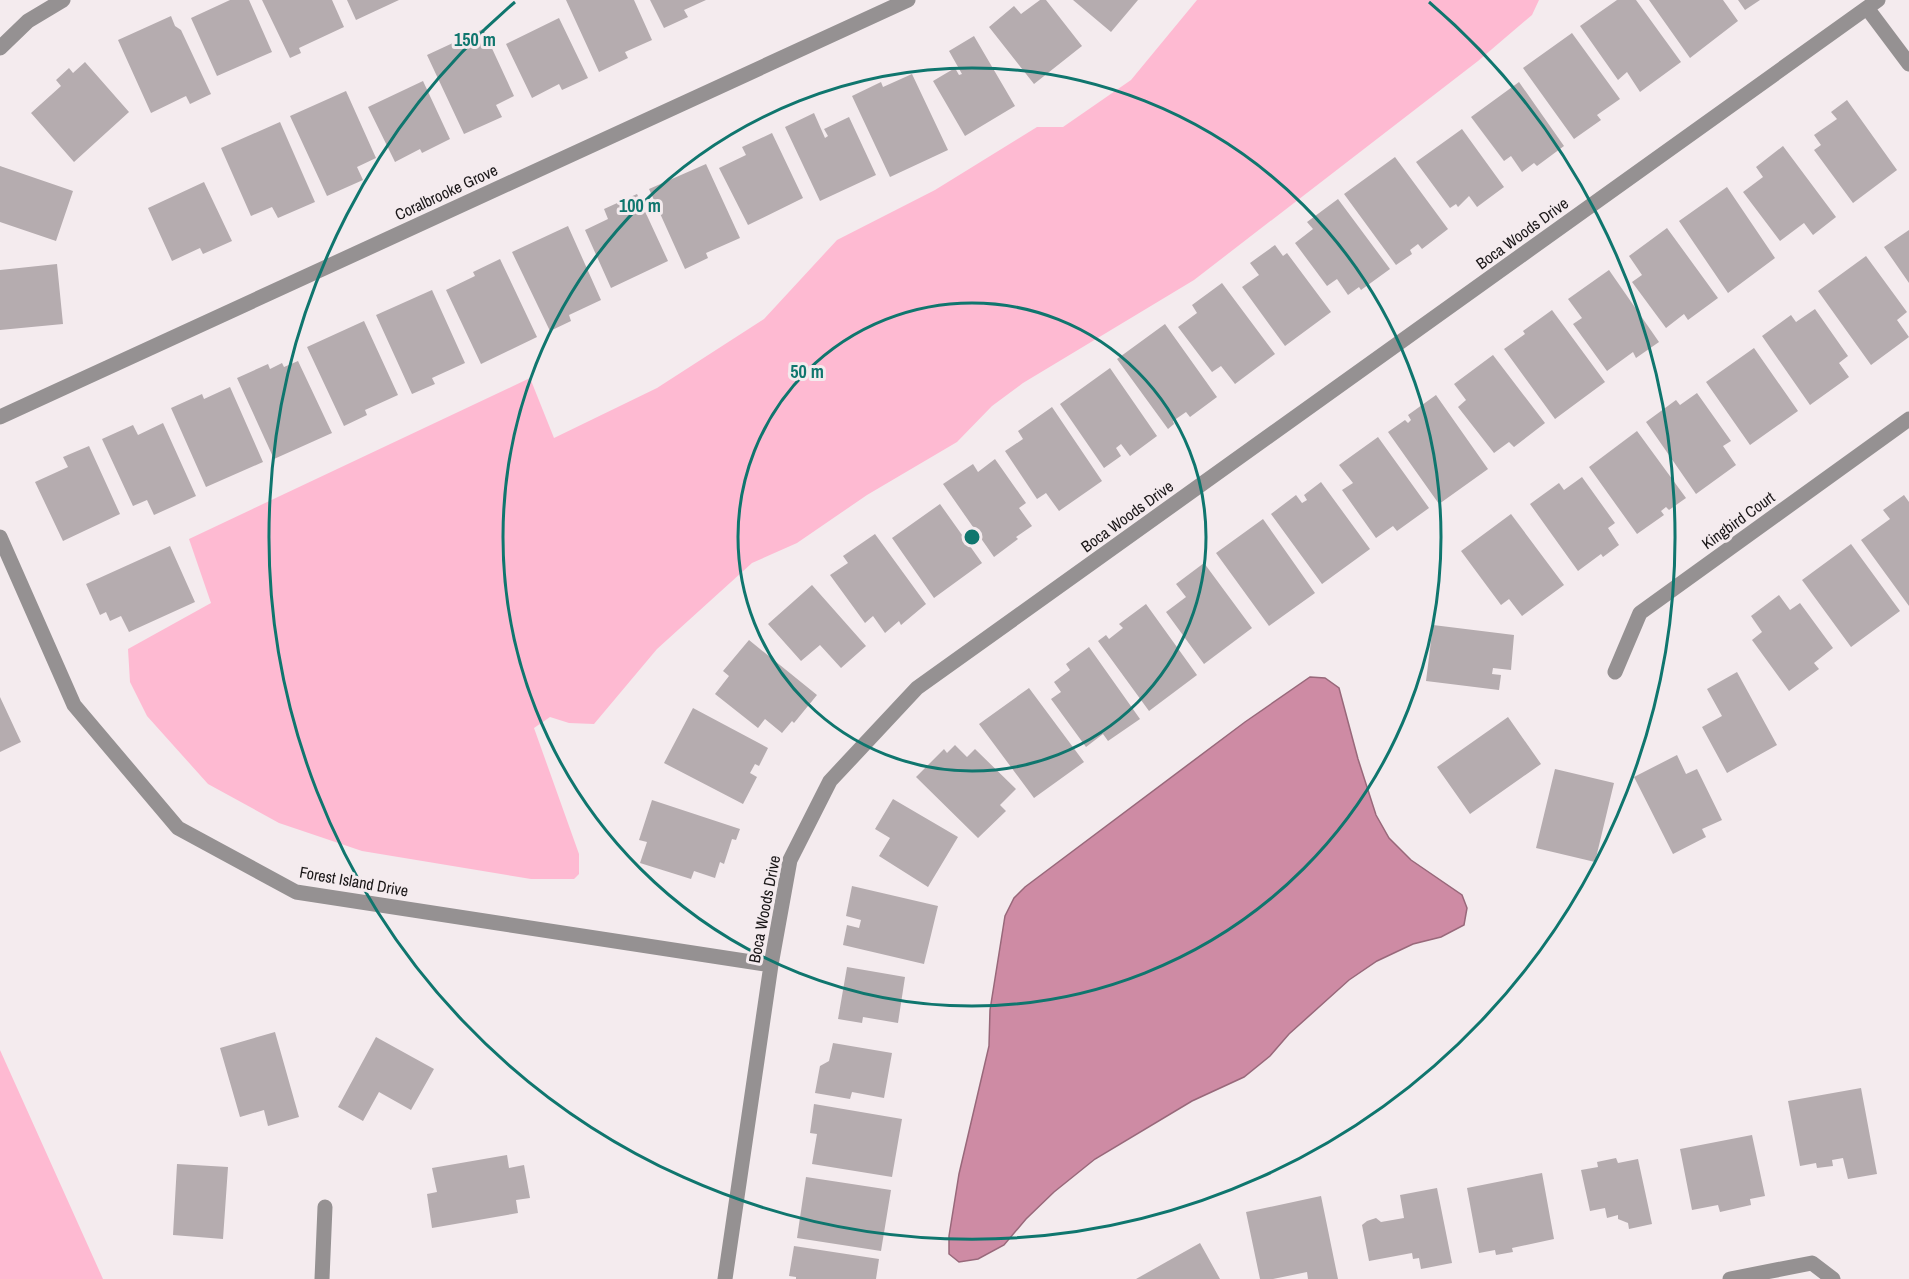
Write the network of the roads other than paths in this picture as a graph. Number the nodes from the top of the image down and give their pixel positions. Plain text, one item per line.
1 (63, 0) edge
2 (908, 0) edge
3 (1873, 4) edge
4 (0, 48) edge
5 (1909, 64) edge
6 (0, 417) edge
7 (1909, 419) edge
8 (0, 537) edge
9 (1615, 672) dead end
10 (771, 965) junction
11 (325, 1207) dead end
12 (322, 1279) edge
13 (725, 1279) edge
14 (1730, 1279) edge
15 (1833, 1279) edge

1 - 4 street
2 - 6 street, Coralbrooke Grove
3 - 5 street
3 - 10 street, Boca Woods Drive
7 - 9 street, Kingbird Court
8 - 10 street, Forest Island Drive
10 - 13 street, Boca Woods Drive
11 - 12 street
14 - 15 street

